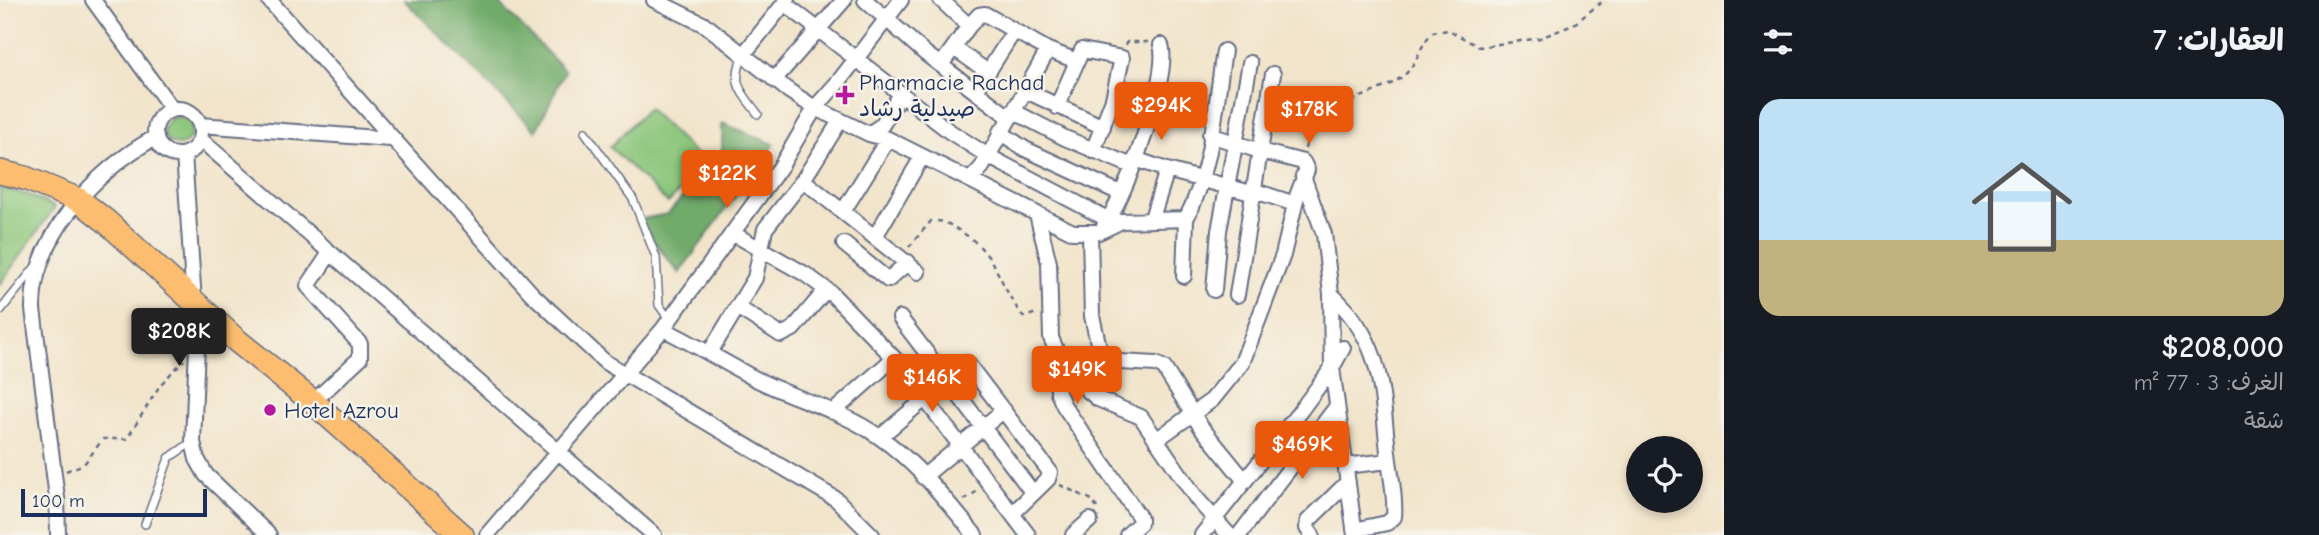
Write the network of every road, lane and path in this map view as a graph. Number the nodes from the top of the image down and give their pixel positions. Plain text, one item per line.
1 (93, 0) edge
2 (269, 0) edge
3 (654, 0) edge
4 (844, 0) edge
5 (865, 0) edge
6 (901, 0) edge
7 (941, 0) edge
8 (1604, 0) edge
9 (786, 1) edge
10 (886, 19) junction
11 (969, 26) junction
12 (818, 31) junction
13 (1014, 31) junction
14 (1161, 45) joint
15 (954, 48) junction
16 (1048, 50) junction
17 (1224, 51) dead end
18 (743, 55) junction
19 (1122, 58) junction
20 (854, 59) junction
21 (1077, 61) junction
22 (1250, 63) dead end
23 (941, 65) junction
24 (988, 72) junction
25 (1273, 74) dead end
26 (774, 80) junction
27 (1024, 90) junction
28 (976, 91) junction
29 (900, 95) junction
30 (1242, 99) junction
31 (1267, 105) junction
32 (1057, 107) junction
33 (815, 108) junction
34 (173, 109) junction
35 (758, 114) dead end
36 (1011, 114) junction
37 (839, 121) junction
38 (1103, 127) junction
39 (200, 132) junction
40 (585, 132) dead end
41 (1000, 132) junction
42 (869, 134) junction
43 (1210, 135) junction
44 (156, 137) junction
45 (391, 139) junction
46 (888, 139) junction
47 (1235, 142) junction
48 (1093, 151) junction
49 (1260, 151) junction
50 (184, 154) junction
51 (988, 156) junction
52 (922, 157) junction
53 (1134, 162) junction
54 (1303, 169) junction
55 (1167, 170) junction
56 (0, 172) edge
57 (1202, 178) junction
58 (971, 179) junction
59 (803, 180) junction
60 (1227, 185) junction
61 (1252, 192) junction
62 (1119, 193) junction
63 (79, 200) junction
64 (1295, 204) junction
65 (844, 210) junction
66 (1037, 214) junction
67 (1152, 218) junction
68 (1186, 219) junction
69 (1109, 220) junction
70 (732, 233) junction
71 (1095, 233) junction
72 (876, 235) junction
73 (844, 244) dead end
74 (762, 250) junction
75 (330, 253) junction
76 (41, 259) junction
77 (909, 263) junction
78 (1184, 276) dead end
79 (826, 290) junction
80 (1214, 290) dead end
81 (1331, 294) junction
82 (1237, 295) dead end
83 (195, 302) junction
84 (1048, 306) junction
85 (737, 307) junction
86 (0, 311) edge
87 (900, 318) dead end
88 (666, 324) junction
89 (197, 346) junction
90 (1343, 348) dead end
91 (710, 352) junction
92 (1058, 356) junction
93 (894, 358) junction
94 (1332, 368) junction
95 (625, 374) junction
96 (946, 379) junction
97 (924, 398) junction
98 (313, 402) junction
99 (1337, 406) junction
100 (1004, 410) junction
101 (833, 412) junction
102 (1194, 414) junction
103 (983, 427) junction
104 (880, 437) junction
105 (1156, 440) junction
106 (192, 442) junction
107 (960, 446) junction
108 (558, 450) junction
109 (1389, 460) junction
110 (1345, 466) junction
111 (54, 477) junction
112 (923, 477) junction
113 (1048, 479) junction
114 (1245, 481) junction
115 (1348, 482) junction
116 (1034, 494) junction
117 (1012, 514) junction
118 (1090, 520) joint
119 (1215, 520) junction
120 (145, 524) dead end
121 (451, 532) edge
122 (1354, 532) edge
123 (58, 535) edge
124 (269, 535) edge
125 (487, 535) edge
126 (654, 535) edge
127 (872, 535) edge
128 (975, 535) edge
129 (1028, 535) edge
130 (1073, 535) edge
131 (1127, 535) edge
132 (1202, 535) edge
133 (1229, 535) edge
134 (1239, 535) edge
135 (1312, 535) edge

1 - 34 street
2 - 45 street
3 - 18 street
4 - 12 street
5 - 10 street
6 - 10 street
7 - 11 street
8 - 54 path
9 - 12 street
9 - 18 street
10 - 20 street
10 - 23 street
11 - 13 street
11 - 15 street
12 - 20 street
12 - 26 street
13 - 16 street
13 - 24 street
14 - 19 path
14 - 53 street
15 - 23 street
15 - 24 street
16 - 21 street
16 - 27 street
17 - 43 street
18 - 26 street
18 - 35 lane
19 - 21 street
19 - 38 street
20 - 29 street
20 - 33 street
21 - 32 street
22 - 30 street
23 - 28 street
24 - 28 street
25 - 31 street
26 - 33 street
27 - 32 street
27 - 36 street
28 - 36 street
29 - 42 street
29 - 51 street
30 - 31 street
30 - 47 street
31 - 49 street
32 - 38 street
33 - 37 street
33 - 70 street
34 - 39 street
34 - 44 street
36 - 41 street
36 - 48 street
37 - 42 street
37 - 59 street
38 - 48 street
39 - 45 street
39 - 50 street
39 - 75 street
40 - 88 lane
41 - 51 street
41 - 62 street
42 - 46 street
43 - 47 street
43 - 57 street
44 - 50 street
44 - 63 street
45 - 95 street
46 - 52 street
46 - 65 street
47 - 49 street
47 - 60 street
48 - 53 street
49 - 54 street
49 - 61 street
50 - 83 street
51 - 58 street
51 - 69 street
52 - 58 street
52 - 72 street
53 - 55 street
53 - 62 street
54 - 64 street
54 - 81 street
55 - 57 street
55 - 67 street
56 - 63 main road
57 - 60 street
57 - 68 street
58 - 66 street
59 - 65 street
59 - 74 street
60 - 61 street
60 - 80 street
61 - 64 street
61 - 82 street
62 - 69 street
63 - 76 street
63 - 83 main road
64 - 102 street
65 - 72 street
66 - 71 street
66 - 84 street
67 - 68 street
67 - 71 street
68 - 78 street
69 - 71 street
70 - 74 street
70 - 88 street
71 - 102 street
72 - 77 street
73 - 77 street
74 - 79 street
74 - 85 street
75 - 98 street
75 - 108 street
76 - 86 lane
76 - 111 street
77 - 84 path
79 - 85 street
79 - 93 street
81 - 94 street
81 - 109 street
83 - 89 street
83 - 98 main road
84 - 92 street
85 - 91 street
87 - 96 street
88 - 91 street
88 - 95 street
89 - 106 street
89 - 111 path
90 - 94 street
91 - 101 street
92 - 105 street
92 - 131 street
93 - 97 street
93 - 101 street
94 - 99 street
94 - 114 street
95 - 108 street
95 - 127 street
96 - 97 street
96 - 100 street
96 - 103 street
97 - 104 street
97 - 107 street
98 - 121 main road
99 - 110 street
99 - 134 street
100 - 103 street
100 - 113 street
101 - 104 street
102 - 105 street
102 - 114 street
103 - 107 street
103 - 116 street
104 - 112 street
105 - 119 street
106 - 120 lane
106 - 124 street
107 - 112 street
107 - 117 street
108 - 125 street
108 - 126 street
109 - 110 street
109 - 122 street
110 - 115 street
111 - 123 street
112 - 128 street
113 - 116 street
113 - 118 path
114 - 119 street
115 - 122 street
115 - 135 street
116 - 117 street
117 - 129 street
118 - 130 street
119 - 132 street
119 - 133 street

